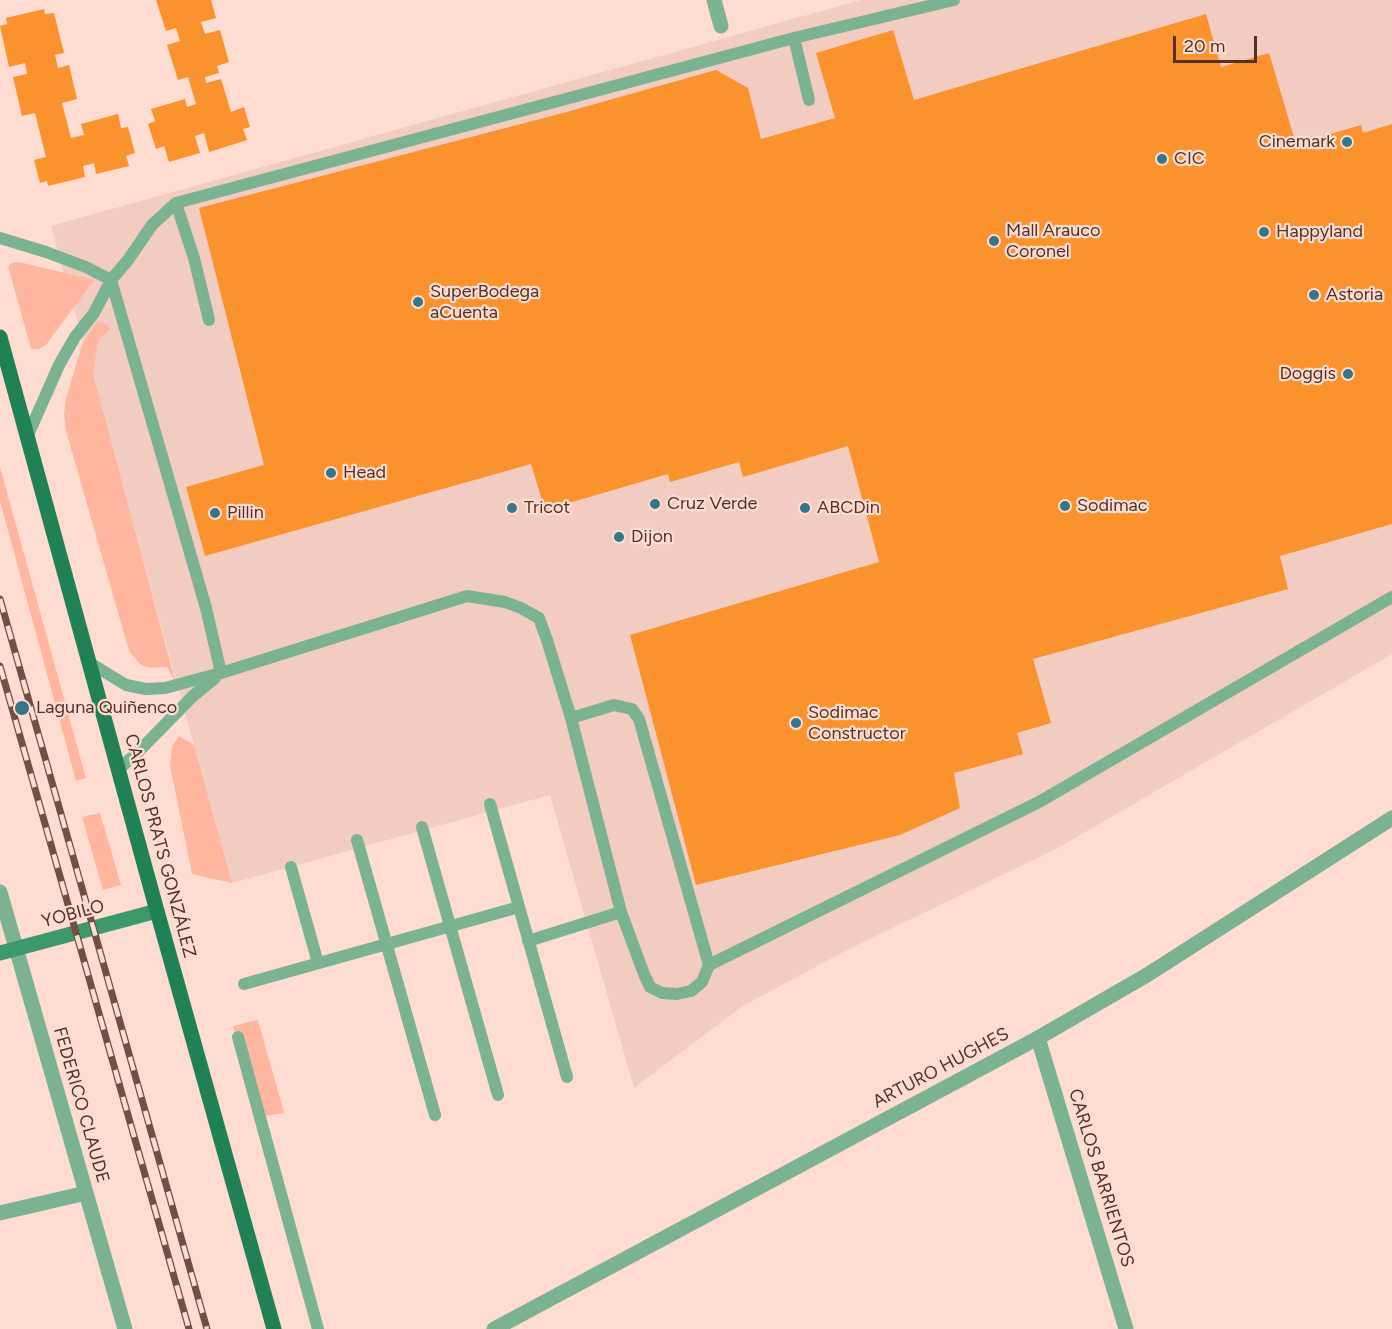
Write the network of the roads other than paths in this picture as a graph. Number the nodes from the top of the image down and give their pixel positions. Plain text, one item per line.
1 (714, 0) edge
2 (954, 0) edge
3 (721, 26) dead end
4 (794, 38) junction
5 (809, 100) dead end
6 (176, 203) junction
7 (0, 238) edge
8 (111, 280) junction
9 (209, 320) dead end
10 (0, 337) edge
11 (27, 435) junction
12 (1392, 597) edge
13 (90, 663) junction
14 (221, 673) junction
15 (571, 718) junction
16 (119, 769) junction
17 (490, 804) dead end
18 (1392, 818) edge
19 (422, 827) dead end
20 (357, 840) dead end
21 (291, 867) dead end
22 (0, 892) edge
23 (519, 907) junction
24 (156, 911) junction
25 (621, 912) junction
26 (450, 926) junction
27 (528, 942) junction
28 (387, 944) junction
29 (7, 951) edge
30 (318, 963) junction
31 (709, 965) junction
32 (244, 984) dead end
33 (238, 1037) dead end
34 (1038, 1038) junction
35 (567, 1077) dead end
36 (498, 1095) dead end
37 (435, 1115) dead end
38 (86, 1193) junction
39 (0, 1213) edge
40 (124, 1329) edge
41 (274, 1329) edge
42 (318, 1329) edge
43 (494, 1329) edge
44 (1126, 1329) edge

1 - 3 street
2 - 4 lane
4 - 5 lane
4 - 6 lane
6 - 8 lane
6 - 9 lane
7 - 8 lane
8 - 11 lane
8 - 14 lane
10 - 11 main road, CARLOS PRATS GONZÁLEZ
11 - 13 main road, CARLOS PRATS GONZÁLEZ
12 - 31 lane
13 - 14 lane
13 - 16 main road, CARLOS PRATS GONZÁLEZ
14 - 15 lane
14 - 16 lane
15 - 25 lane
15 - 31 lane
16 - 24 main road, CARLOS PRATS GONZÁLEZ
17 - 23 lane
18 - 34 street, ARTURO HUGHES
19 - 26 lane
20 - 28 lane
21 - 30 lane
22 - 29 street, FEDERICO CLAUDE
23 - 26 lane
23 - 27 lane
24 - 29 main road, YOBILO
24 - 41 main road, CARLOS PRATS GONZÁLEZ
25 - 27 lane
25 - 31 lane
26 - 28 lane
26 - 36 lane
27 - 35 lane
28 - 30 lane
28 - 37 lane
29 - 38 street, FEDERICO CLAUDE
30 - 32 lane
33 - 42 lane
34 - 43 street, ARTURO HUGHES
34 - 44 street, CARLOS BARRIENTOS
38 - 39 street
38 - 40 street, FEDERICO CLAUDE

